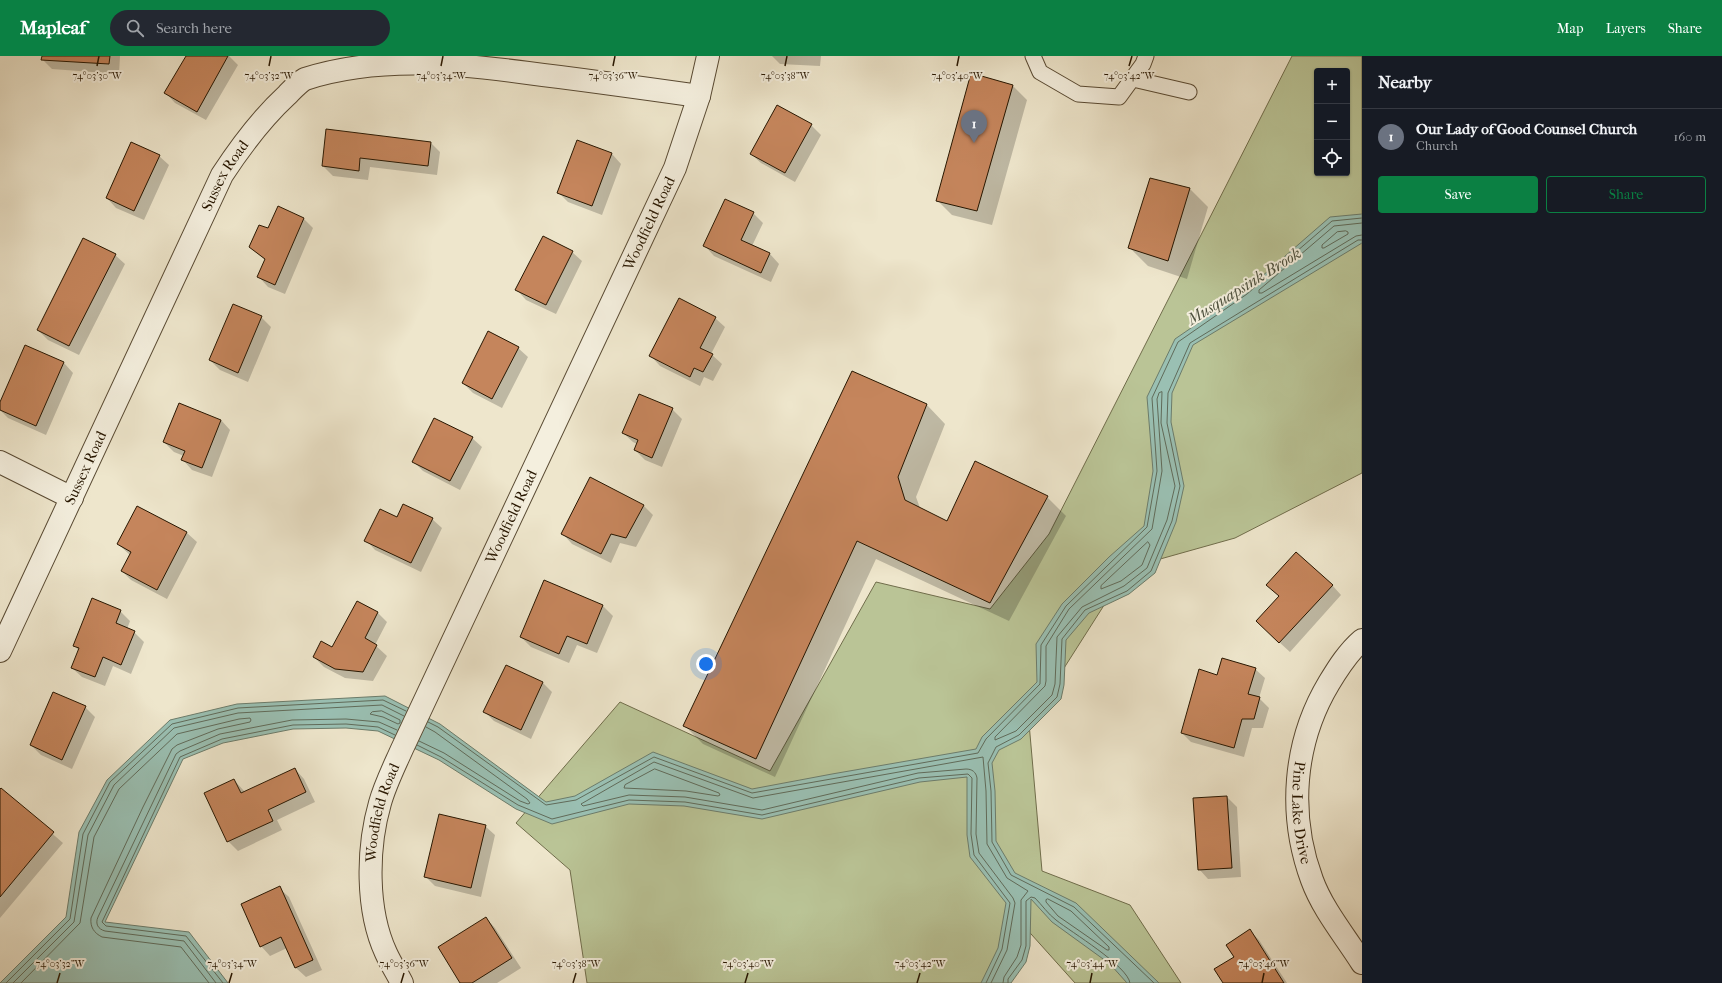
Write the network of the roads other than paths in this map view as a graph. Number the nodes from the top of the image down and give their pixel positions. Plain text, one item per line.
1 (708, 56) edge
2 (1033, 56) edge
3 (1146, 56) edge
4 (1133, 79) junction
5 (1189, 92) dead end
6 (699, 96) junction
7 (0, 462) edge
8 (72, 498) junction
9 (1362, 640) edge
10 (0, 651) edge
11 (1362, 963) edge
12 (402, 983) edge

1 - 6 street, Woodfield Road
2 - 4 lane
3 - 4 lane
4 - 5 lane
6 - 8 street, Sussex Road
6 - 12 street, Woodfield Road
7 - 8 street
8 - 10 street, Sussex Road
9 - 11 street, Pine Lake Drive

